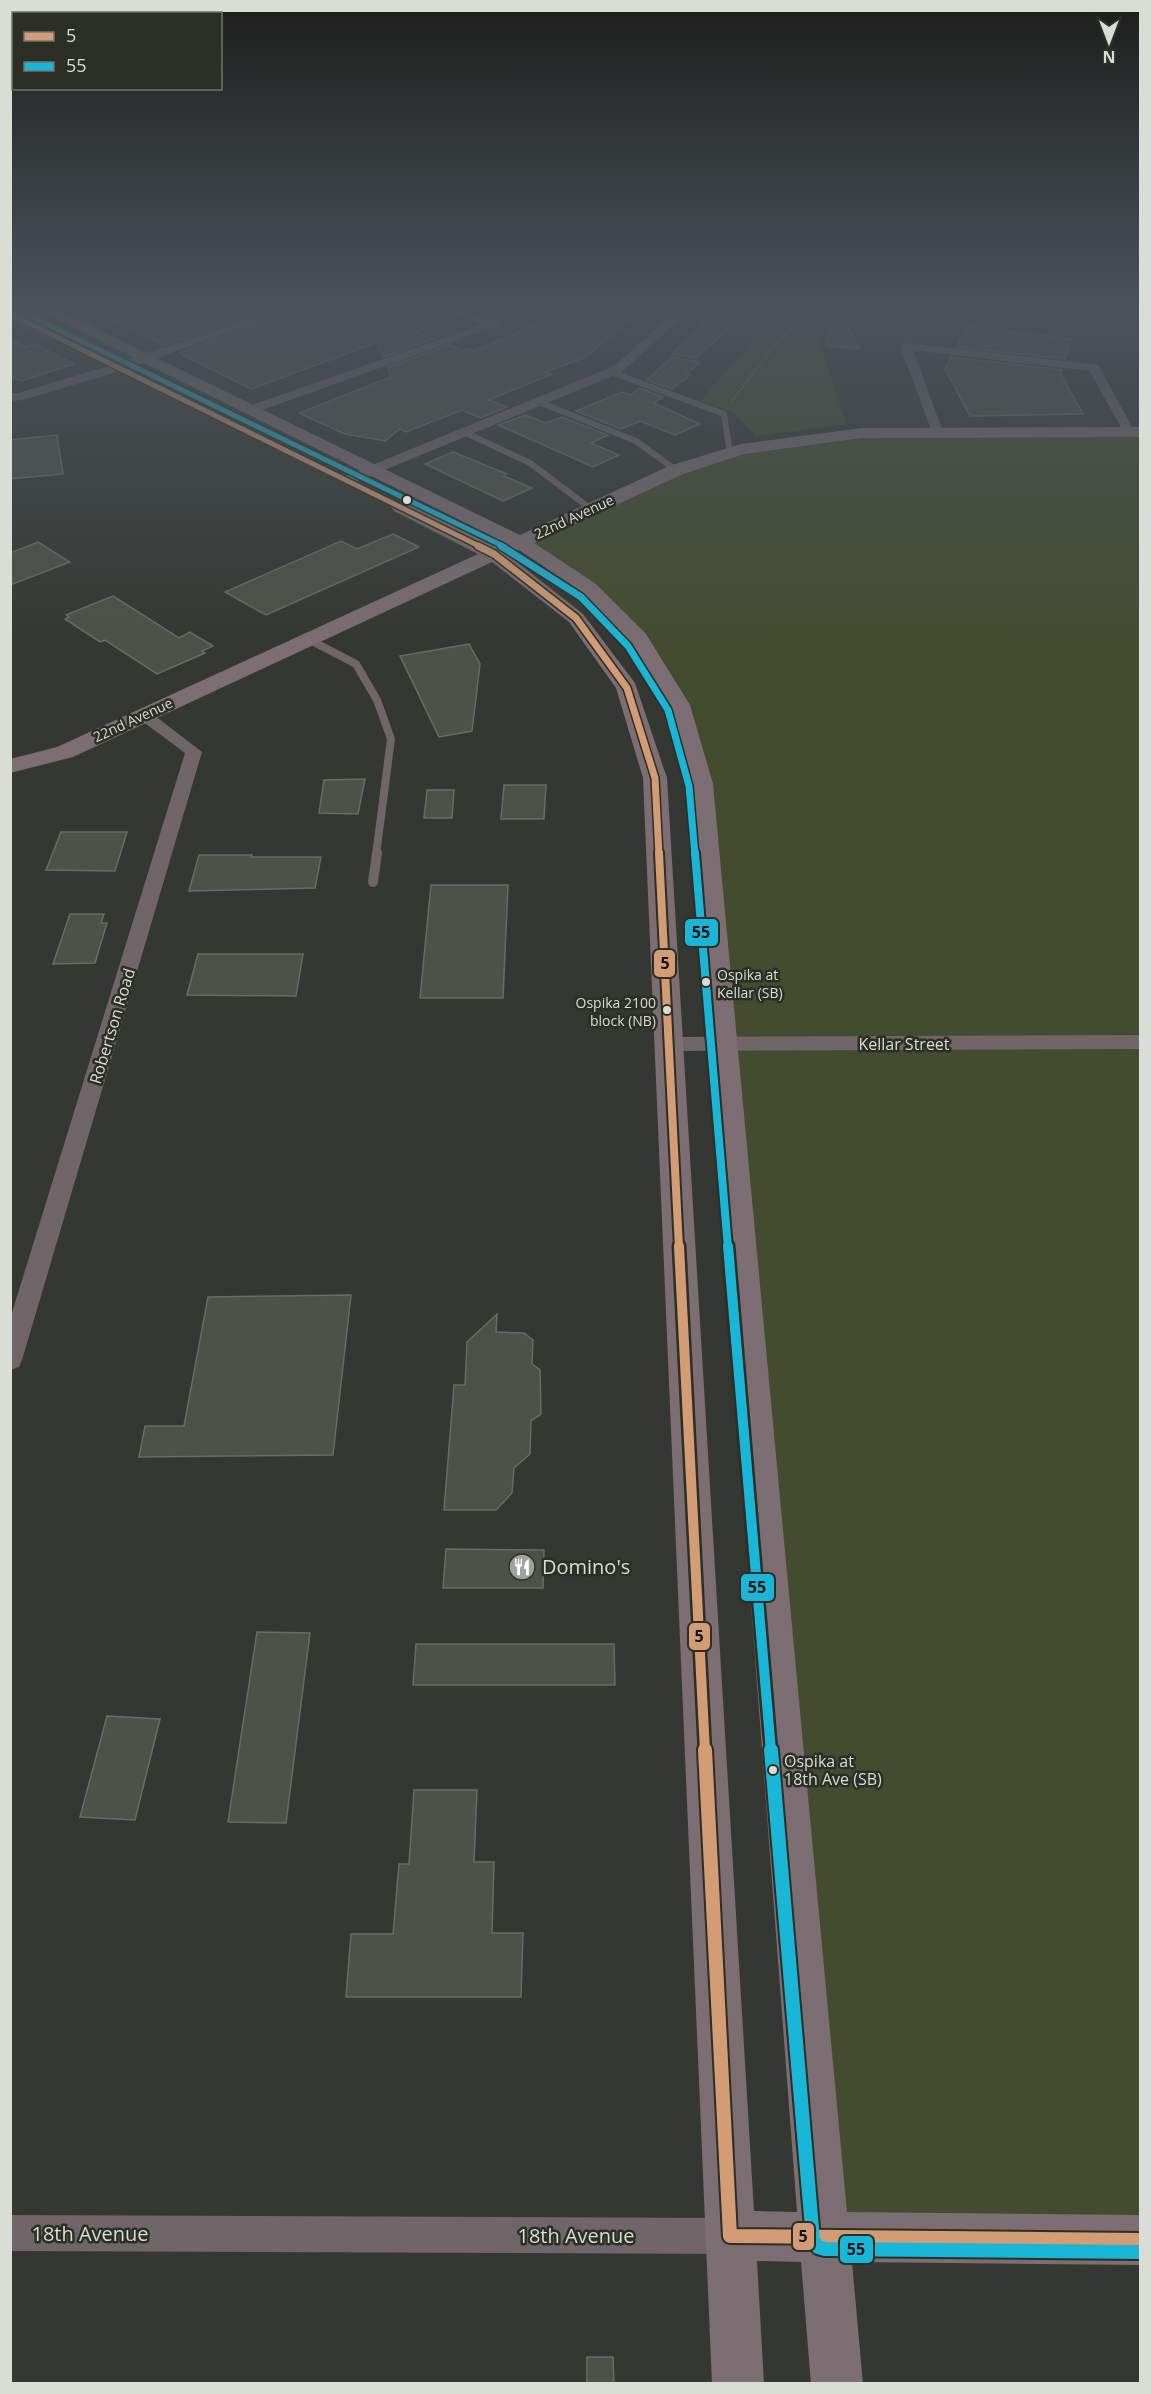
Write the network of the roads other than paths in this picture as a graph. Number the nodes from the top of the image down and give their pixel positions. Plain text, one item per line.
1 (222, 418) edge
2 (266, 418) edge
3 (500, 418) edge
4 (578, 418) edge
5 (725, 418) edge
6 (932, 418) edge
7 (1126, 418) edge
8 (464, 432) junction
9 (937, 432) junction
10 (1135, 432) edge
11 (730, 453) junction
12 (373, 469) junction
13 (676, 470) junction
14 (348, 480) junction
15 (591, 509) junction
16 (507, 548) junction
17 (308, 639) junction
18 (144, 715) junction
19 (10, 766) edge
20 (373, 882) dead end
21 (1140, 1042) edge
22 (668, 1044) junction
23 (723, 1045) junction
24 (10, 1360) edge
25 (10, 2233) edge
26 (730, 2236) junction
27 (825, 2237) junction
28 (1140, 2240) edge
29 (738, 2384) edge
30 (837, 2384) edge

1 - 14 main road
2 - 12 main road
3 - 8 street
4 - 13 lane
5 - 11 lane
6 - 9 street
7 - 10 street
8 - 12 street
8 - 15 lane
9 - 10 main road, 22nd Avenue
9 - 11 main road, 22nd Avenue
11 - 13 main road, 22nd Avenue
12 - 14 street
12 - 16 main road
13 - 15 main road, 22nd Avenue
14 - 16 main road
15 - 16 main road, 22nd Avenue
16 - 17 main road, 22nd Avenue
16 - 22 main road
16 - 23 main road
17 - 18 main road, 22nd Avenue
17 - 20 lane
18 - 19 main road, 22nd Avenue
18 - 24 street, Robertson Road
21 - 23 street, Kellar Street
22 - 23 street, Kellar Street
22 - 26 main road
23 - 27 main road
25 - 26 street, 18th Avenue
26 - 27 main road, 18th Avenue
26 - 29 main road
27 - 28 main road, 18th Avenue
27 - 30 main road

